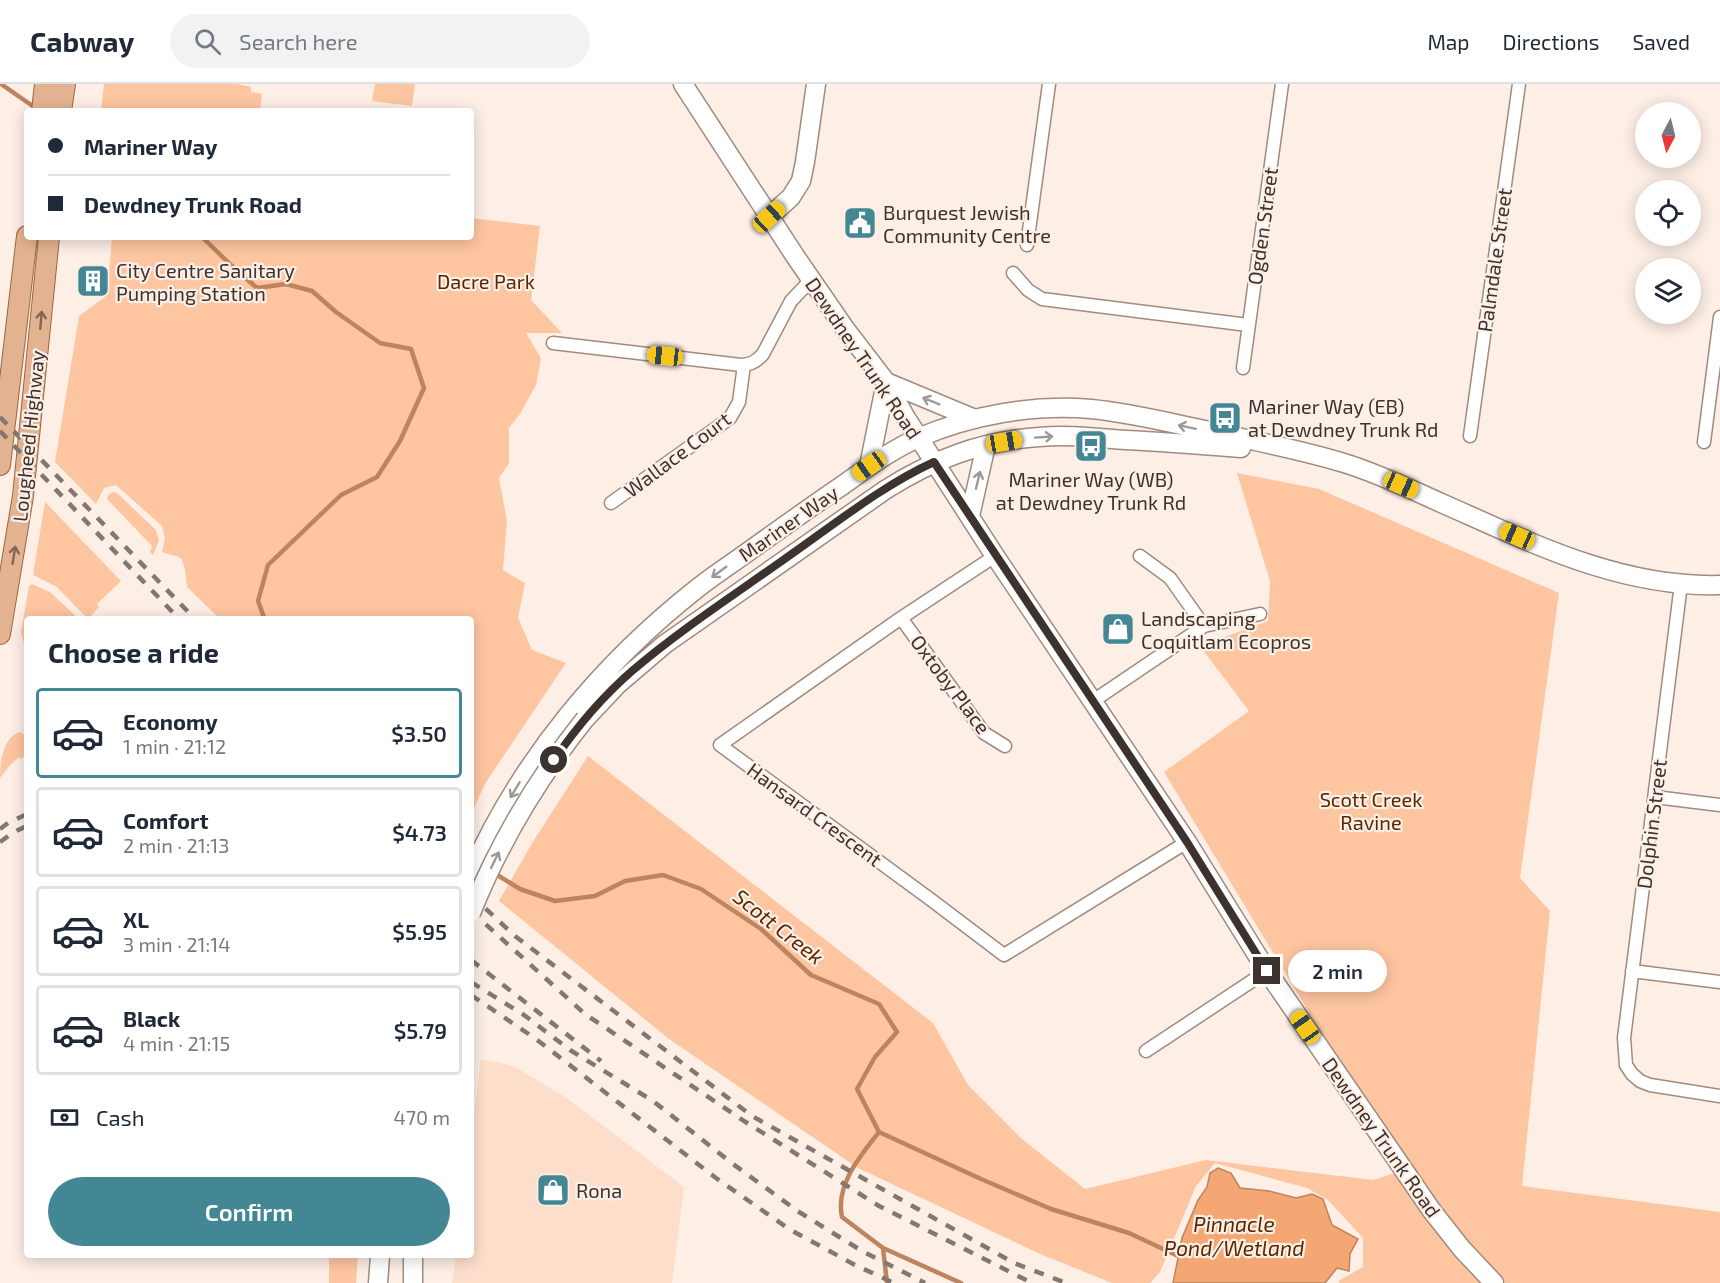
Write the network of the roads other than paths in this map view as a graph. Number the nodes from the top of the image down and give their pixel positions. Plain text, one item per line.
1 (683, 84) edge
2 (816, 84) edge
3 (1049, 84) edge
4 (1282, 84) edge
5 (1519, 84) edge
6 (58, 85) edge
7 (44, 108) edge
8 (61, 108) edge
9 (769, 217) junction
10 (27, 240) edge
11 (49, 240) edge
12 (1027, 245) dead end
13 (1013, 273) dead end
14 (811, 280) junction
15 (1720, 317) edge
16 (1248, 325) junction
17 (553, 343) dead end
18 (1717, 357) edge
19 (744, 365) junction
20 (1243, 368) dead end
21 (886, 382) junction
22 (975, 419) junction
23 (1470, 436) dead end
24 (919, 438) junction
25 (1704, 442) dead end
26 (986, 445) junction
27 (1306, 452) junction
28 (934, 462) junction
29 (0, 465) edge
30 (869, 466) junction
31 (610, 503) dead end
32 (970, 516) junction
33 (995, 556) junction
34 (1140, 556) dead end
35 (1681, 584) junction
36 (1720, 585) edge
37 (1260, 614) dead end
38 (901, 618) junction
39 (1204, 626) junction
40 (0, 634) edge
41 (1092, 701) junction
42 (579, 714) junction
43 (1005, 746) dead end
44 (1654, 797) junction
45 (1720, 805) edge
46 (1187, 842) junction
47 (474, 867) edge
48 (474, 907) edge
49 (1267, 971) junction
50 (1632, 971) junction
51 (1720, 982) edge
52 (1146, 1051) dead end
53 (1720, 1096) edge
54 (380, 1258) edge
55 (413, 1258) edge
56 (378, 1283) edge
57 (413, 1283) edge
58 (1494, 1283) edge

1 - 9 main road, Dewdney Trunk Road
2 - 9 main road
3 - 12 street
4 - 16 street, Ogden Street
5 - 23 street, Palmdale Street
6 - 7 main road
6 - 8 main road
9 - 14 main road, Dewdney Trunk Road
10 - 29 main road, Lougheed Highway
40 -> 11 main road, Lougheed Highway
13 - 16 street
14 - 19 street
14 - 21 main road, Dewdney Trunk Road
15 - 18 street
16 - 20 street, Ogden Street
17 - 19 street
18 - 25 street
19 - 31 street, Wallace Court
22 -> 21 main road
21 - 24 main road, Dewdney Trunk Road
21 - 30 main road
22 - 24 main road, Mariner Way
27 -> 22 main road, Mariner Way
24 - 28 main road, Dewdney Trunk Road
24 - 30 main road, Mariner Way
26 -> 27 main road, Mariner Way
26 - 28 main road, Mariner Way
32 -> 26 main road
27 - 35 main road, Mariner Way
28 - 32 main road, Dewdney Trunk Road
28 - 42 main road, Mariner Way
30 -> 42 main road, Mariner Way
32 - 33 main road, Dewdney Trunk Road
33 - 38 street, Hansard Crescent
33 - 41 main road, Dewdney Trunk Road
34 - 39 street
35 - 36 main road, Mariner Way
35 - 44 street, Dolphin Street
37 - 39 street
38 - 43 street, Oxtoby Place
38 - 46 street, Hansard Crescent
39 - 41 street
41 - 46 main road, Dewdney Trunk Road
42 -> 47 main road, Mariner Way
48 -> 42 main road, Mariner Way, bridge
44 - 45 street
44 - 50 street, Dolphin Street
46 - 49 main road, Dewdney Trunk Road
49 - 52 street
49 - 58 main road, Dewdney Trunk Road
50 - 51 street
50 - 53 street, Dolphin Street
54 - 56 main road
55 - 57 main road

